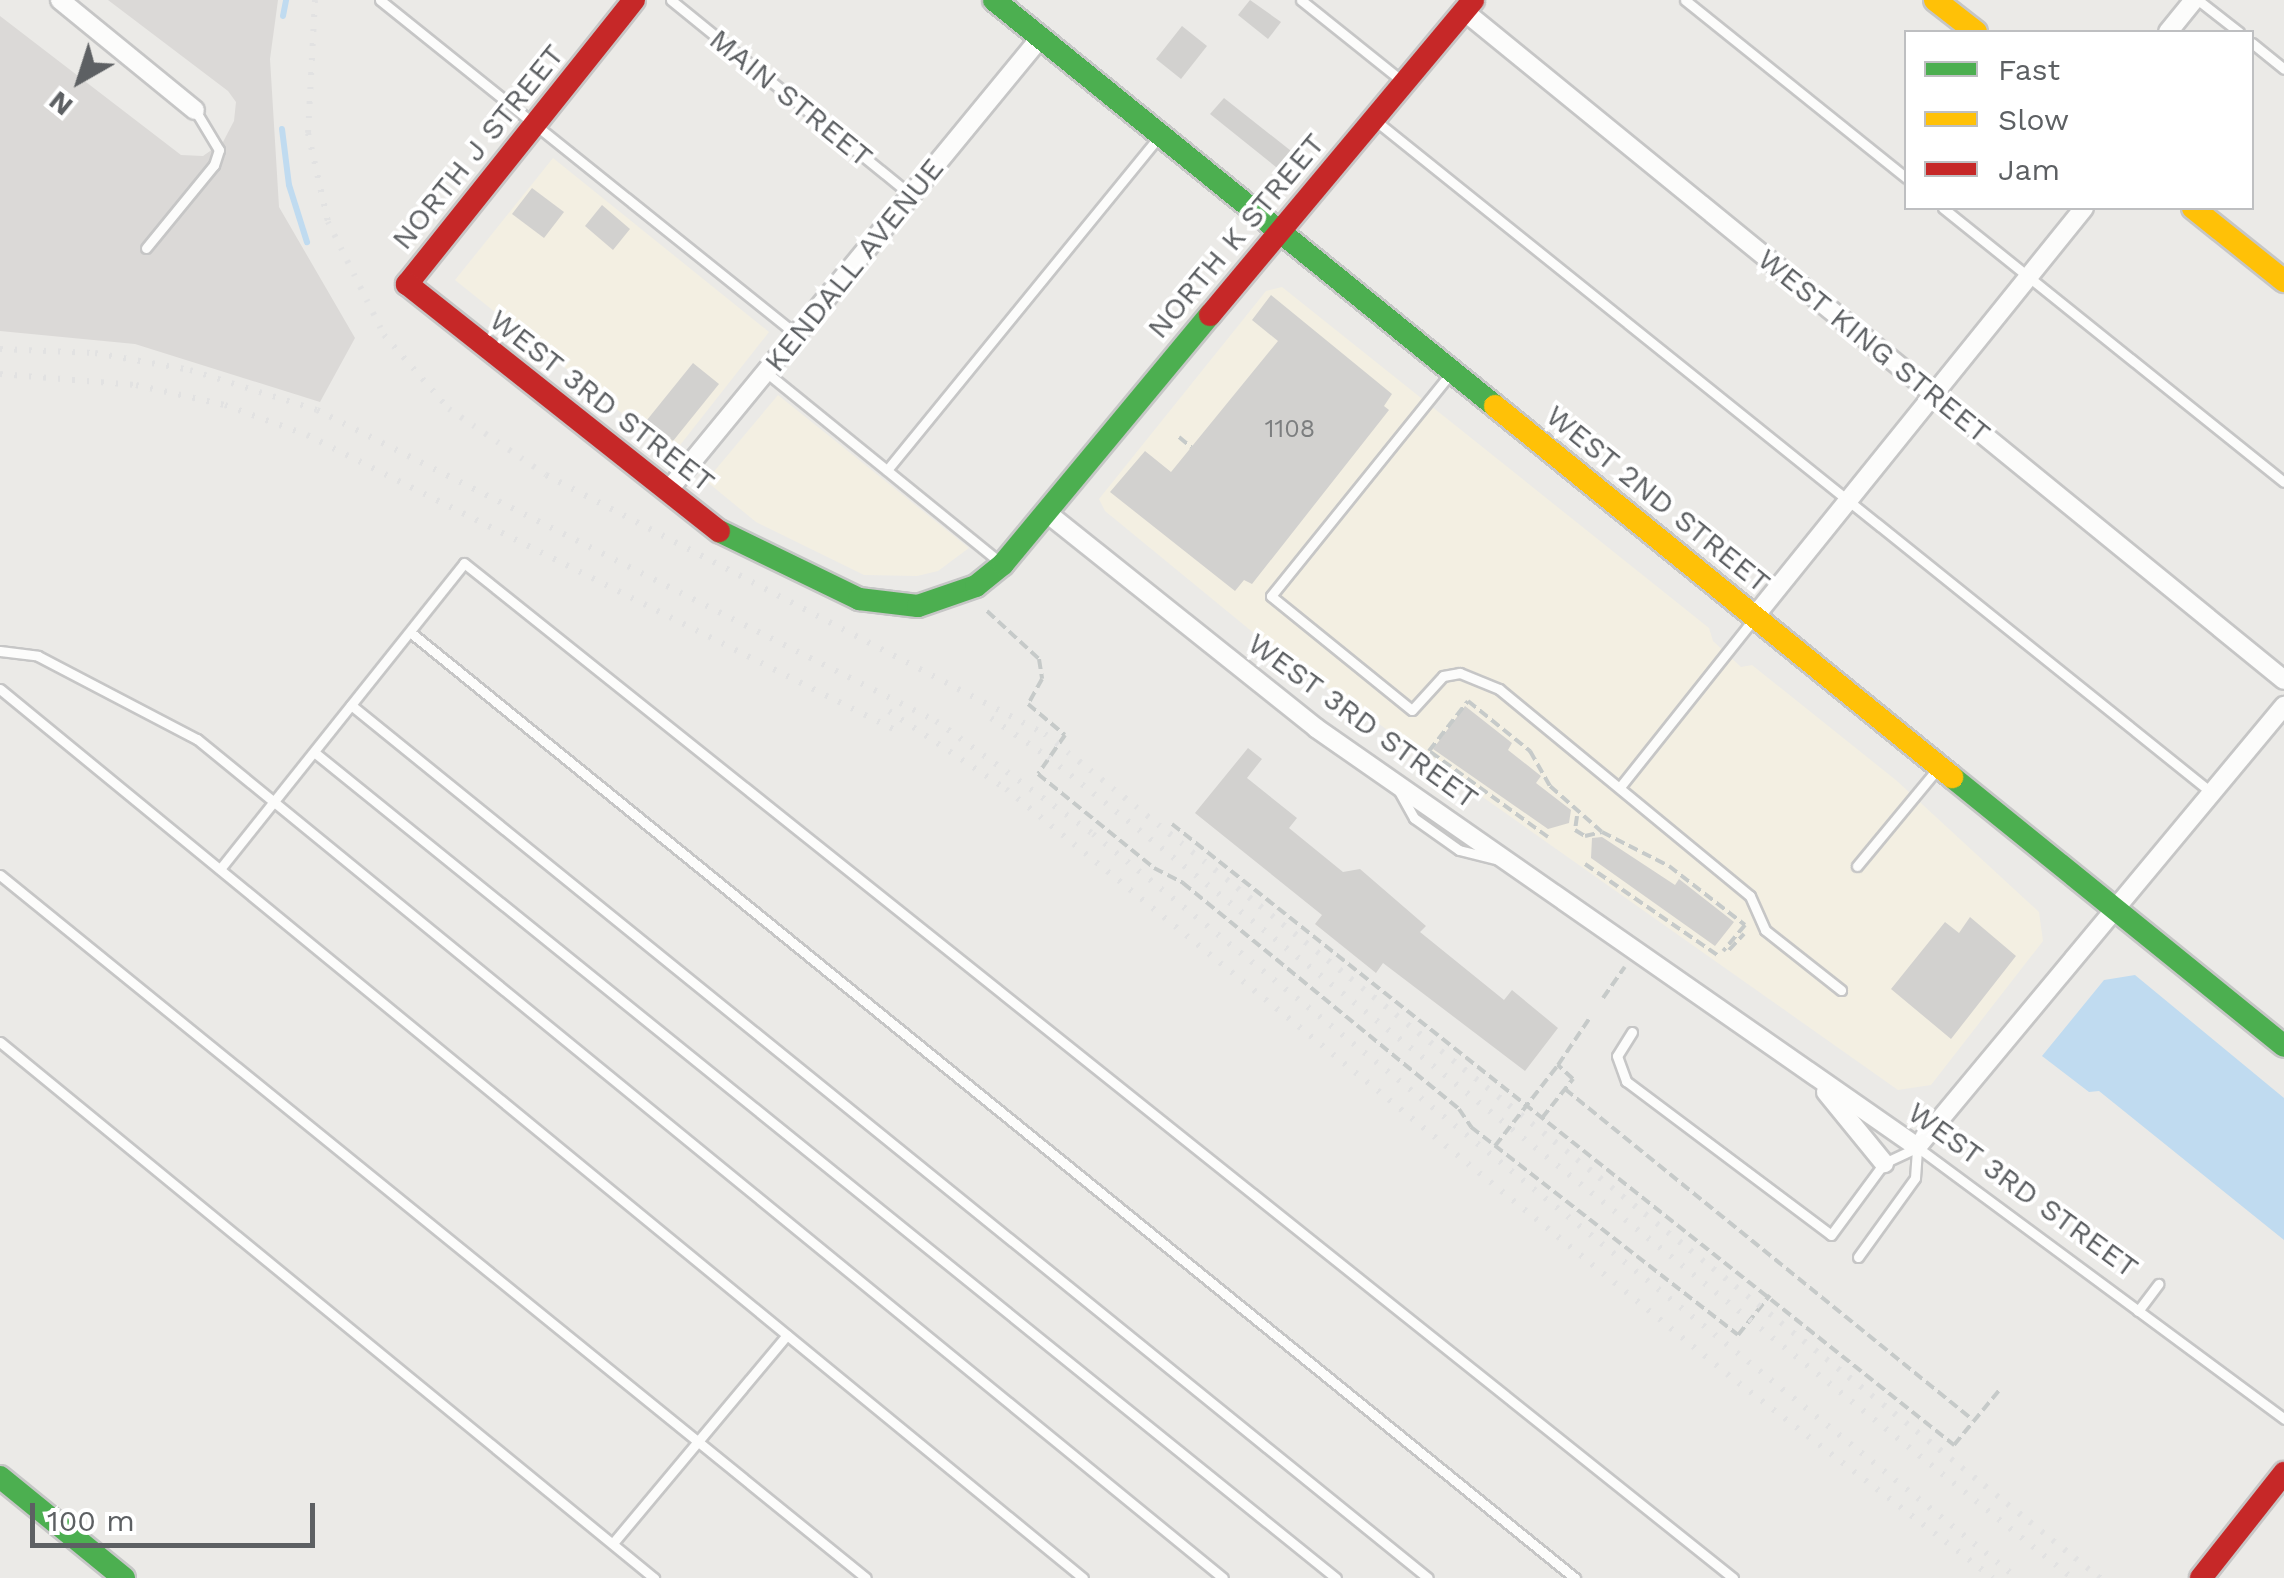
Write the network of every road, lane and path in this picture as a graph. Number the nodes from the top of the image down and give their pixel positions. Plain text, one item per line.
1 (60, 0) edge
2 (380, 0) edge
3 (634, 0) edge
4 (670, 0) edge
5 (994, 0) edge
6 (1301, 0) edge
7 (1685, 0) edge
8 (1935, 0) edge
9 (2196, 0) edge
10 (1468, 5) edge
11 (1973, 30) edge
12 (2170, 30) edge
13 (2236, 30) edge
14 (1040, 38) junction
15 (2254, 45) edge
16 (2284, 69) edge
17 (1404, 83) junction
18 (195, 110) joint
19 (1373, 120) junction
20 (535, 124) junction
21 (1160, 135) junction
22 (1904, 176) edge
23 (912, 196) junction
24 (1946, 210) edge
25 (2082, 210) edge
26 (2195, 210) edge
27 (1280, 232) junction
28 (146, 248) dead end
29 (2028, 275) junction
30 (2284, 281) edge
31 (407, 284) joint
32 (797, 335) junction
33 (766, 372) junction
34 (1452, 372) junction
35 (1932, 394) junction
36 (1179, 437) dead end
37 (1191, 448) dead end
38 (887, 470) junction
39 (2284, 482) edge
40 (667, 492) junction
41 (1847, 498) junction
42 (1047, 513) junction
43 (1003, 564) junction
44 (986, 611) dead end
45 (1755, 616) junction
46 (410, 632) junction
47 (0, 651) edge
48 (2284, 680) edge
49 (0, 689) edge
50 (351, 705) junction
51 (2284, 706) edge
52 (314, 752) junction
53 (1938, 767) junction
54 (1620, 787) junction
55 (2212, 793) junction
56 (276, 801) junction
57 (1577, 816) dead end
58 (1172, 824) dead end
59 (1602, 832) junction
60 (1548, 837) dead end
61 (1584, 864) dead end
62 (1857, 866) dead end
63 (220, 869) junction
64 (0, 875) edge
65 (2113, 911) junction
66 (1744, 934) dead end
67 (1724, 952) junction
68 (1627, 963) dead end
69 (1842, 990) dead end
70 (1603, 998) dead end
71 (1589, 1019) dead end
72 (1632, 1032) dead end
73 (0, 1042) edge
74 (2284, 1046) edge
75 (1558, 1065) junction
76 (1820, 1083) junction
77 (1565, 1088) junction
78 (1540, 1120) junction
79 (1495, 1146) junction
80 (1917, 1147) junction
81 (1884, 1163) junction
82 (1858, 1257) dead end
83 (2158, 1284) dead end
84 (1770, 1295) junction
85 (2138, 1311) junction
86 (788, 1335) junction
87 (2001, 1388) dead end
88 (2284, 1419) edge
89 (1974, 1420) junction
90 (698, 1441) junction
91 (2284, 1473) edge
92 (0, 1477) edge
93 (612, 1543) junction
94 (124, 1578) edge
95 (654, 1578) edge
96 (866, 1578) edge
97 (1084, 1578) edge
98 (1223, 1578) edge
99 (1336, 1578) edge
100 (1428, 1578) edge
101 (1575, 1578) edge
102 (1733, 1578) edge
103 (2201, 1578) edge

1 - 18 street
2 - 20 lane
3 - 20 street, NORTH J STREET
4 - 23 lane, MAIN STREET
5 - 14 street, WEST 2ND STREET
6 - 17 lane
7 - 22 lane
8 - 11 street
9 - 12 street
9 - 13 lane
10 - 17 street, NORTH K STREET
10 - 35 street, WEST KING STREET
14 - 21 street, WEST 2ND STREET
14 - 23 street, KENDALL AVENUE
15 - 16 lane
17 - 19 street, NORTH K STREET
18 - 28 lane
19 - 27 street, NORTH K STREET
19 - 41 lane
20 - 31 street, NORTH J STREET
20 - 32 lane
21 - 27 street, WEST 2ND STREET
21 - 38 lane
23 - 32 street, KENDALL AVENUE
24 - 29 lane
25 - 29 street
26 - 30 street
27 - 34 street, WEST 2ND STREET
27 - 42 street, NORTH K STREET
29 - 35 street
29 - 39 lane
31 - 40 street, WEST 3RD STREET
32 - 33 street, KENDALL AVENUE
33 - 38 lane
33 - 40 street, KENDALL AVENUE
34 - 45 street, WEST 2ND STREET
34 - 54 lane
35 - 41 street
35 - 48 street, WEST KING STREET
36 - 37 path
38 - 43 lane
40 - 43 street, WEST 3RD STREET
41 - 45 street
41 - 55 lane
42 - 43 street, WEST 3RD STREET
42 - 76 street, WEST 3RD STREET
44 - 79 path
45 - 53 street, WEST 2ND STREET
45 - 54 lane
46 - 50 lane
46 - 101 lane
46 - 102 lane
47 - 56 lane
49 - 63 lane
50 - 52 lane
50 - 100 lane
51 - 55 street
52 - 56 lane
52 - 99 lane
53 - 62 lane
53 - 65 street, WEST 2ND STREET
54 - 69 lane
55 - 65 street
56 - 63 lane
56 - 98 lane
57 - 59 path
58 - 78 path
59 - 60 path
59 - 67 path
61 - 67 path
63 - 86 lane
64 - 90 lane
65 - 74 street, WEST 2ND STREET
65 - 80 street
66 - 67 path
68 - 70 path
71 - 75 path
72 - 81 lane
73 - 93 lane
75 - 77 path
75 - 79 path, bridge
76 - 80 street, WEST 3RD STREET
76 - 81 street
77 - 78 path
77 - 89 path
78 - 84 path
79 - 84 path
80 - 81 lane
80 - 82 lane
80 - 85 lane, WEST 3RD STREET
83 - 85 lane
84 - 89 path
85 - 88 lane, WEST 3RD STREET
86 - 90 lane
86 - 97 lane
87 - 89 path
90 - 93 lane
90 - 96 lane
91 - 103 street
92 - 94 street
93 - 95 lane

